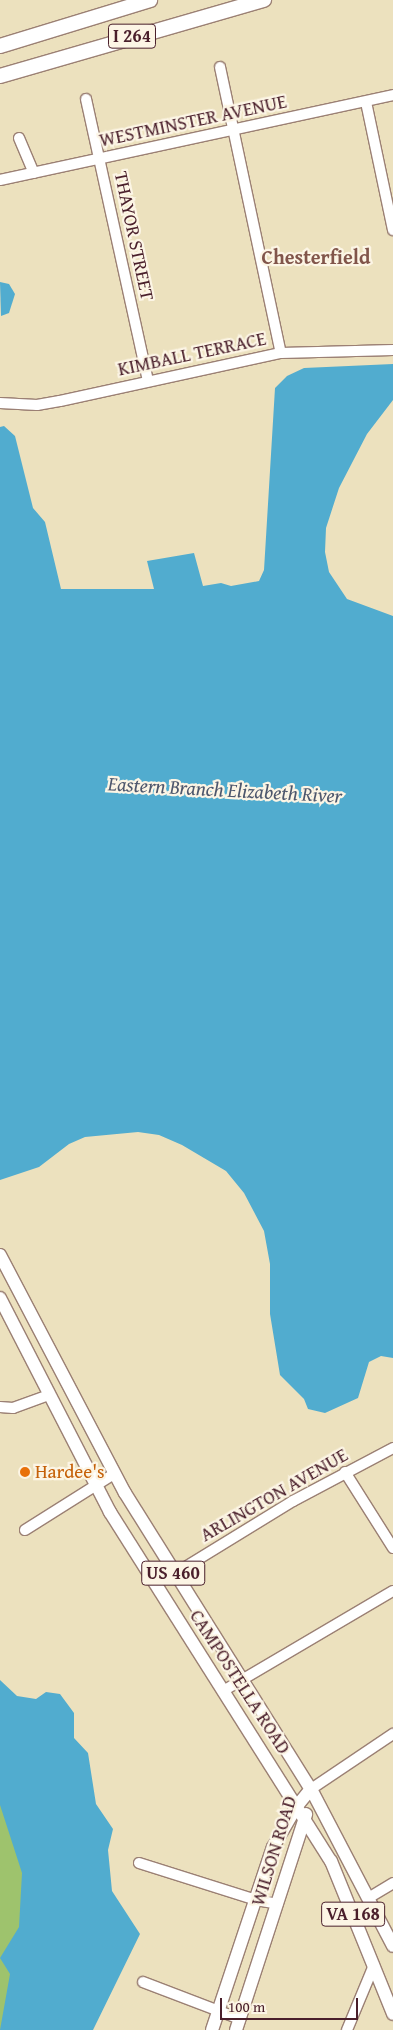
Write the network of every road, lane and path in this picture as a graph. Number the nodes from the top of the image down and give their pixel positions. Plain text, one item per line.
1 (150, 0) edge
2 (264, 0) edge
3 (0, 46) edge
4 (220, 67) dead end
5 (0, 76) edge
6 (393, 96) edge
7 (86, 99) dead end
8 (366, 102) junction
9 (233, 130) junction
10 (18, 138) dead end
11 (99, 159) junction
12 (34, 174) junction
13 (0, 180) edge
14 (393, 230) edge
15 (393, 350) edge
16 (280, 353) junction
17 (148, 381) junction
18 (0, 403) edge
19 (0, 1255) edge
20 (0, 1298) edge
21 (48, 1395) junction
22 (0, 1407) edge
23 (393, 1448) edge
24 (345, 1472) junction
25 (114, 1474) junction
26 (95, 1485) junction
27 (25, 1530) dead end
28 (393, 1548) edge
29 (174, 1574) junction
30 (393, 1591) edge
31 (242, 1679) junction
32 (223, 1691) junction
33 (393, 1734) edge
34 (311, 1789) junction
35 (297, 1806) junction
36 (305, 1818) junction
37 (139, 1863) dead end
38 (393, 1883) edge
39 (370, 1898) junction
40 (256, 1900) junction
41 (278, 1904) junction
42 (393, 1946) edge
43 (374, 1965) junction
44 (143, 1982) dead end
45 (219, 2011) junction
46 (393, 2014) edge
47 (238, 2024) edge
48 (212, 2030) edge
49 (347, 2030) edge

1 - 3 highway, I 264
2 - 5 highway, I 264
4 - 9 street
6 - 8 street, WESTMINSTER AVENUE
7 - 11 street, THAYOR STREET
8 - 9 street, WESTMINSTER AVENUE
8 - 14 street
9 - 11 street, WESTMINSTER AVENUE
9 - 16 street
10 - 12 street
11 - 12 street, WESTMINSTER AVENUE
11 - 17 street, THAYOR STREET
12 - 13 street, WESTMINSTER AVENUE
15 - 16 street, KIMBALL TERRACE
16 - 17 street, KIMBALL TERRACE
17 - 18 street, KIMBALL TERRACE
19 - 25 main road, CAMPOSTELLA ROAD / US 460
20 - 21 main road, CAMPOSTELLA ROAD / US 460
21 - 22 street
21 - 26 main road, CAMPOSTELLA ROAD / US 460
23 - 24 street, ARLINGTON AVENUE
24 - 28 street
24 - 29 street, ARLINGTON AVENUE
25 - 26 street
25 - 29 main road, CAMPOSTELLA ROAD / US 460
26 - 27 street
26 - 32 main road, CAMPOSTELLA ROAD / US 460
29 - 31 main road, CAMPOSTELLA ROAD / US 460
30 - 31 street
31 - 32 street
31 - 34 main road, CAMPOSTELLA ROAD / US 460
32 - 35 main road, CAMPOSTELLA ROAD / US 460
33 - 34 street
34 - 35 main road, WILSON ROAD
34 - 36 main road, WILSON ROAD
34 - 39 main road, CAMPOSTELLA ROAD / VA 168
35 - 36 main road, CAMPOSTELLA ROAD / VA 168
35 - 40 main road, WILSON ROAD
36 - 41 main road, WILSON ROAD
36 - 43 main road, CAMPOSTELLA ROAD / VA 168
37 - 40 street
38 - 39 street
39 - 42 main road, CAMPOSTELLA ROAD / VA 168
40 - 41 street
40 - 45 main road, WILSON ROAD
41 - 47 main road, WILSON ROAD
43 - 46 main road, CAMPOSTELLA ROAD / VA 168
43 - 49 street
44 - 45 street
45 - 47 street
45 - 48 main road, WILSON ROAD

